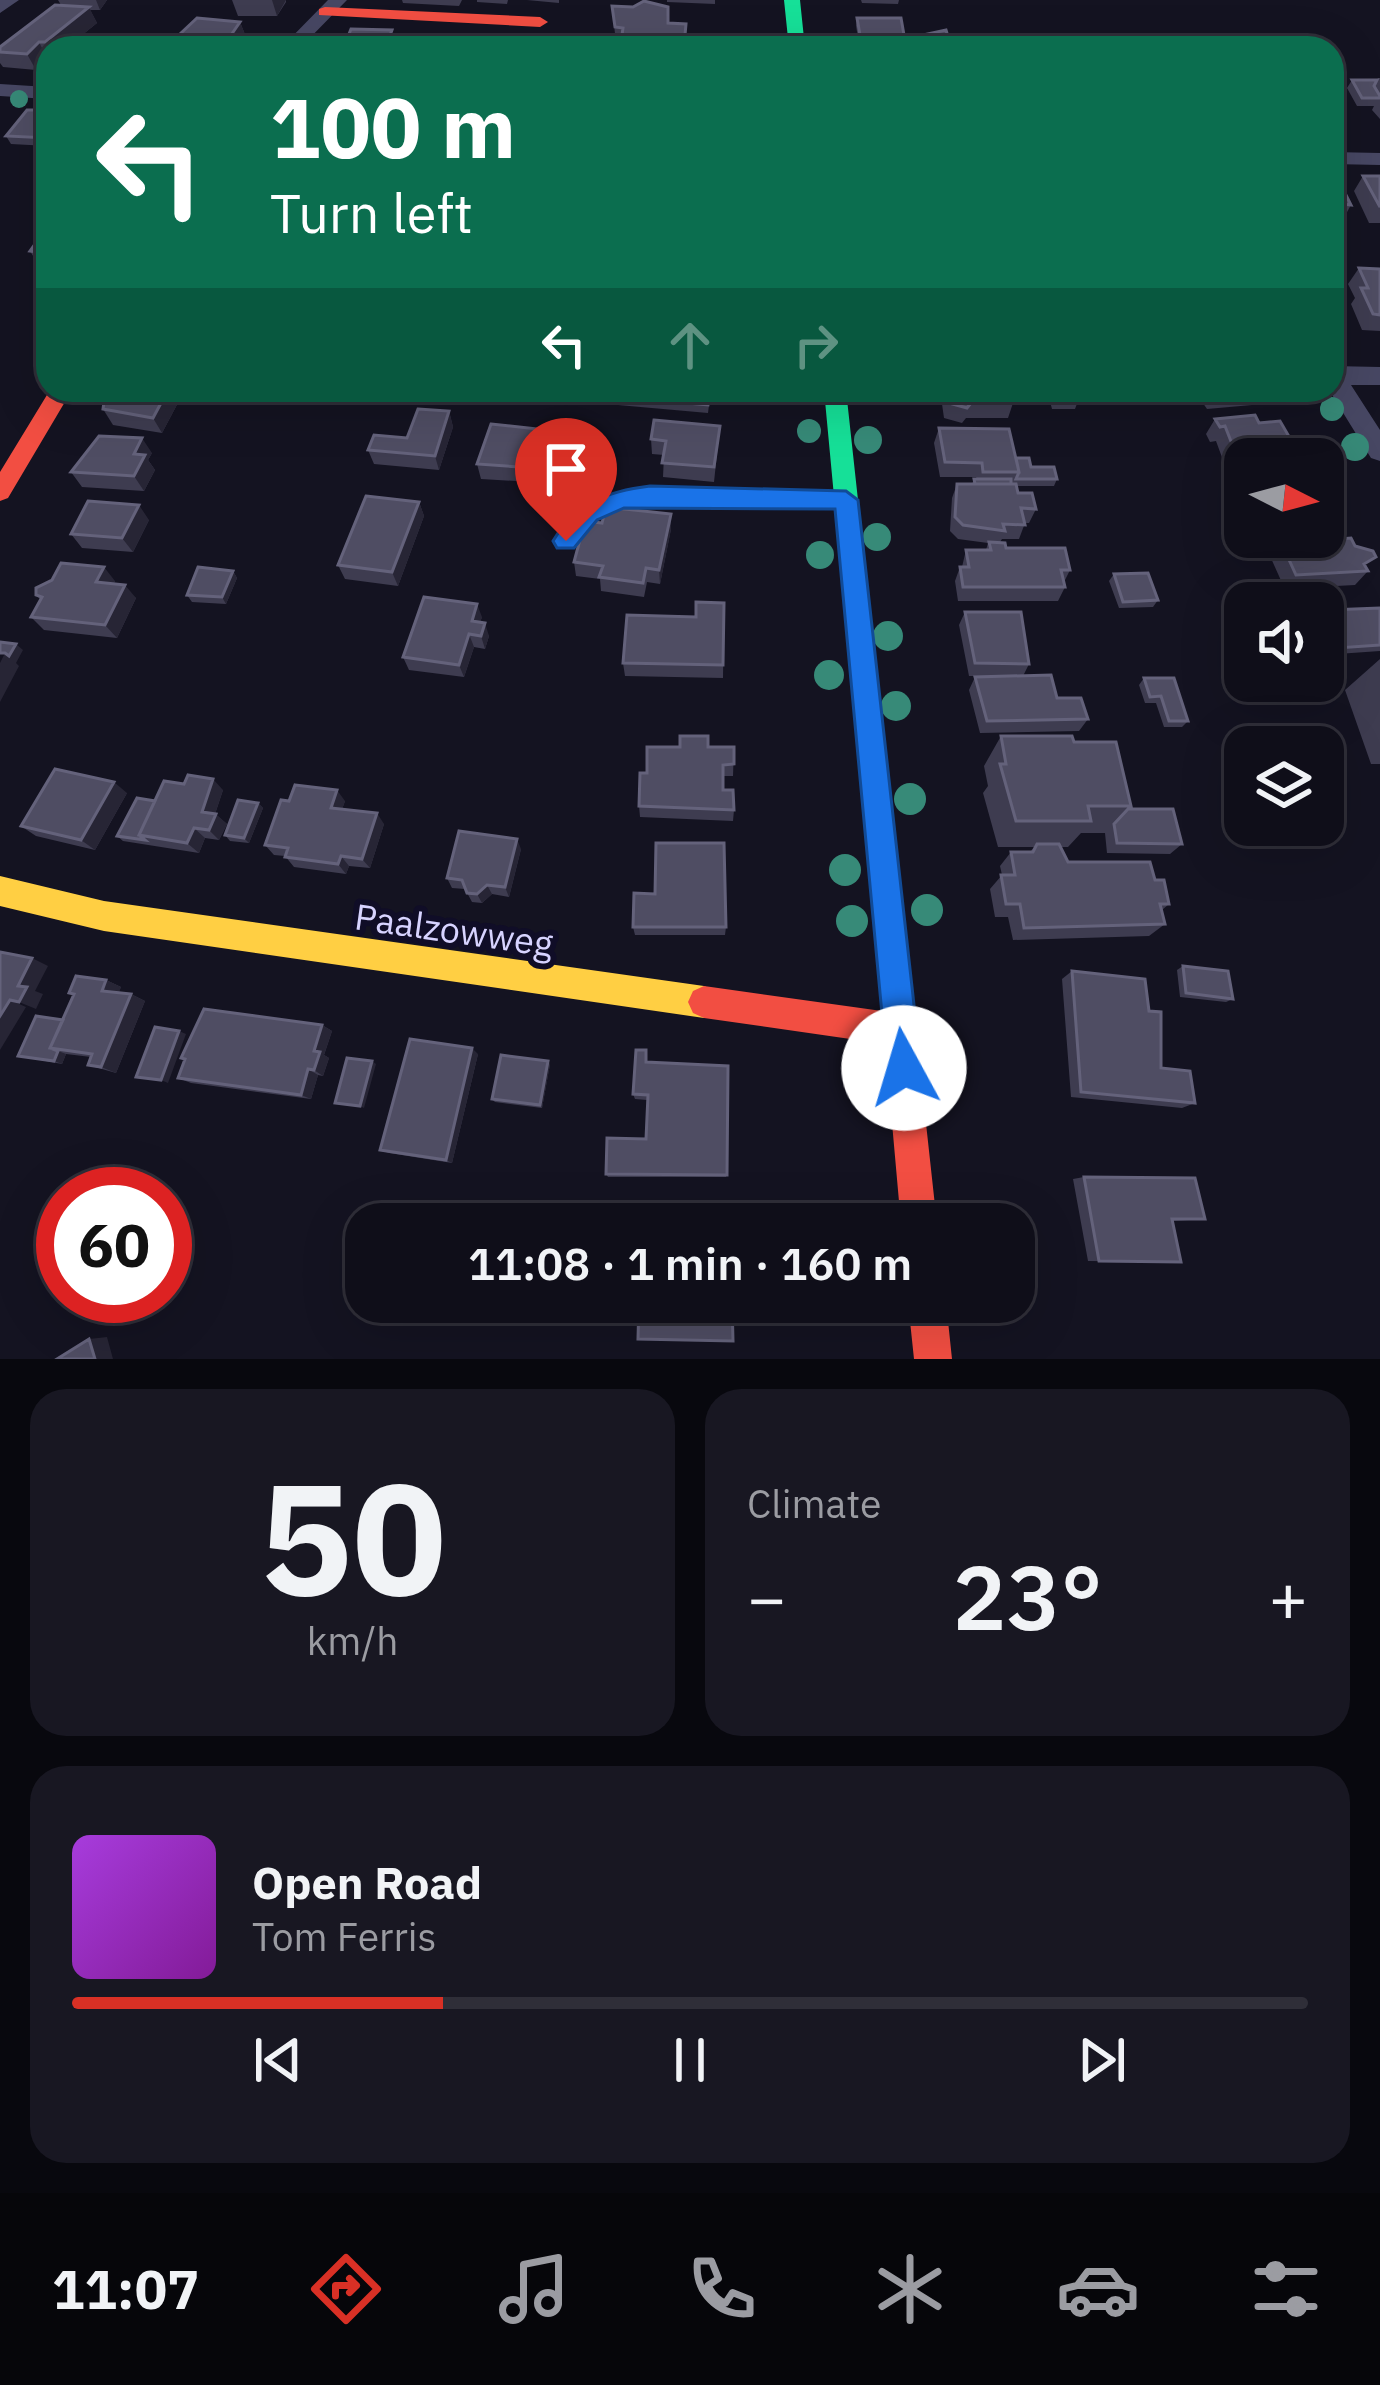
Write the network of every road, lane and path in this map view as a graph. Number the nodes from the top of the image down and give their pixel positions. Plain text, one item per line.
1 (10, 0) edge
2 (792, 0) edge
3 (331, 6) edge
4 (0, 8) edge
5 (540, 22) dead end
6 (302, 36) edge
7 (796, 36) edge
8 (0, 89) edge
9 (36, 92) edge
10 (1344, 158) edge
11 (1380, 159) edge
12 (1344, 376) edge
13 (1380, 376) edge
14 (1344, 394) edge
15 (54, 402) edge
16 (836, 402) edge
17 (1380, 452) edge
18 (0, 491) edge
19 (846, 500) junction
20 (566, 541) dead end
21 (0, 891) edge
22 (900, 1030) junction
23 (917, 1203) edge
24 (929, 1323) edge
25 (933, 1359) edge

1 - 4 street
2 - 7 street
3 - 5 street
3 - 6 street
8 - 9 street
10 - 11 street
12 - 13 street
14 - 17 street
15 - 18 street
16 - 19 street
19 - 20 lane
19 - 22 street
21 - 22 street, Paalzowweg
22 - 23 street
24 - 25 street

